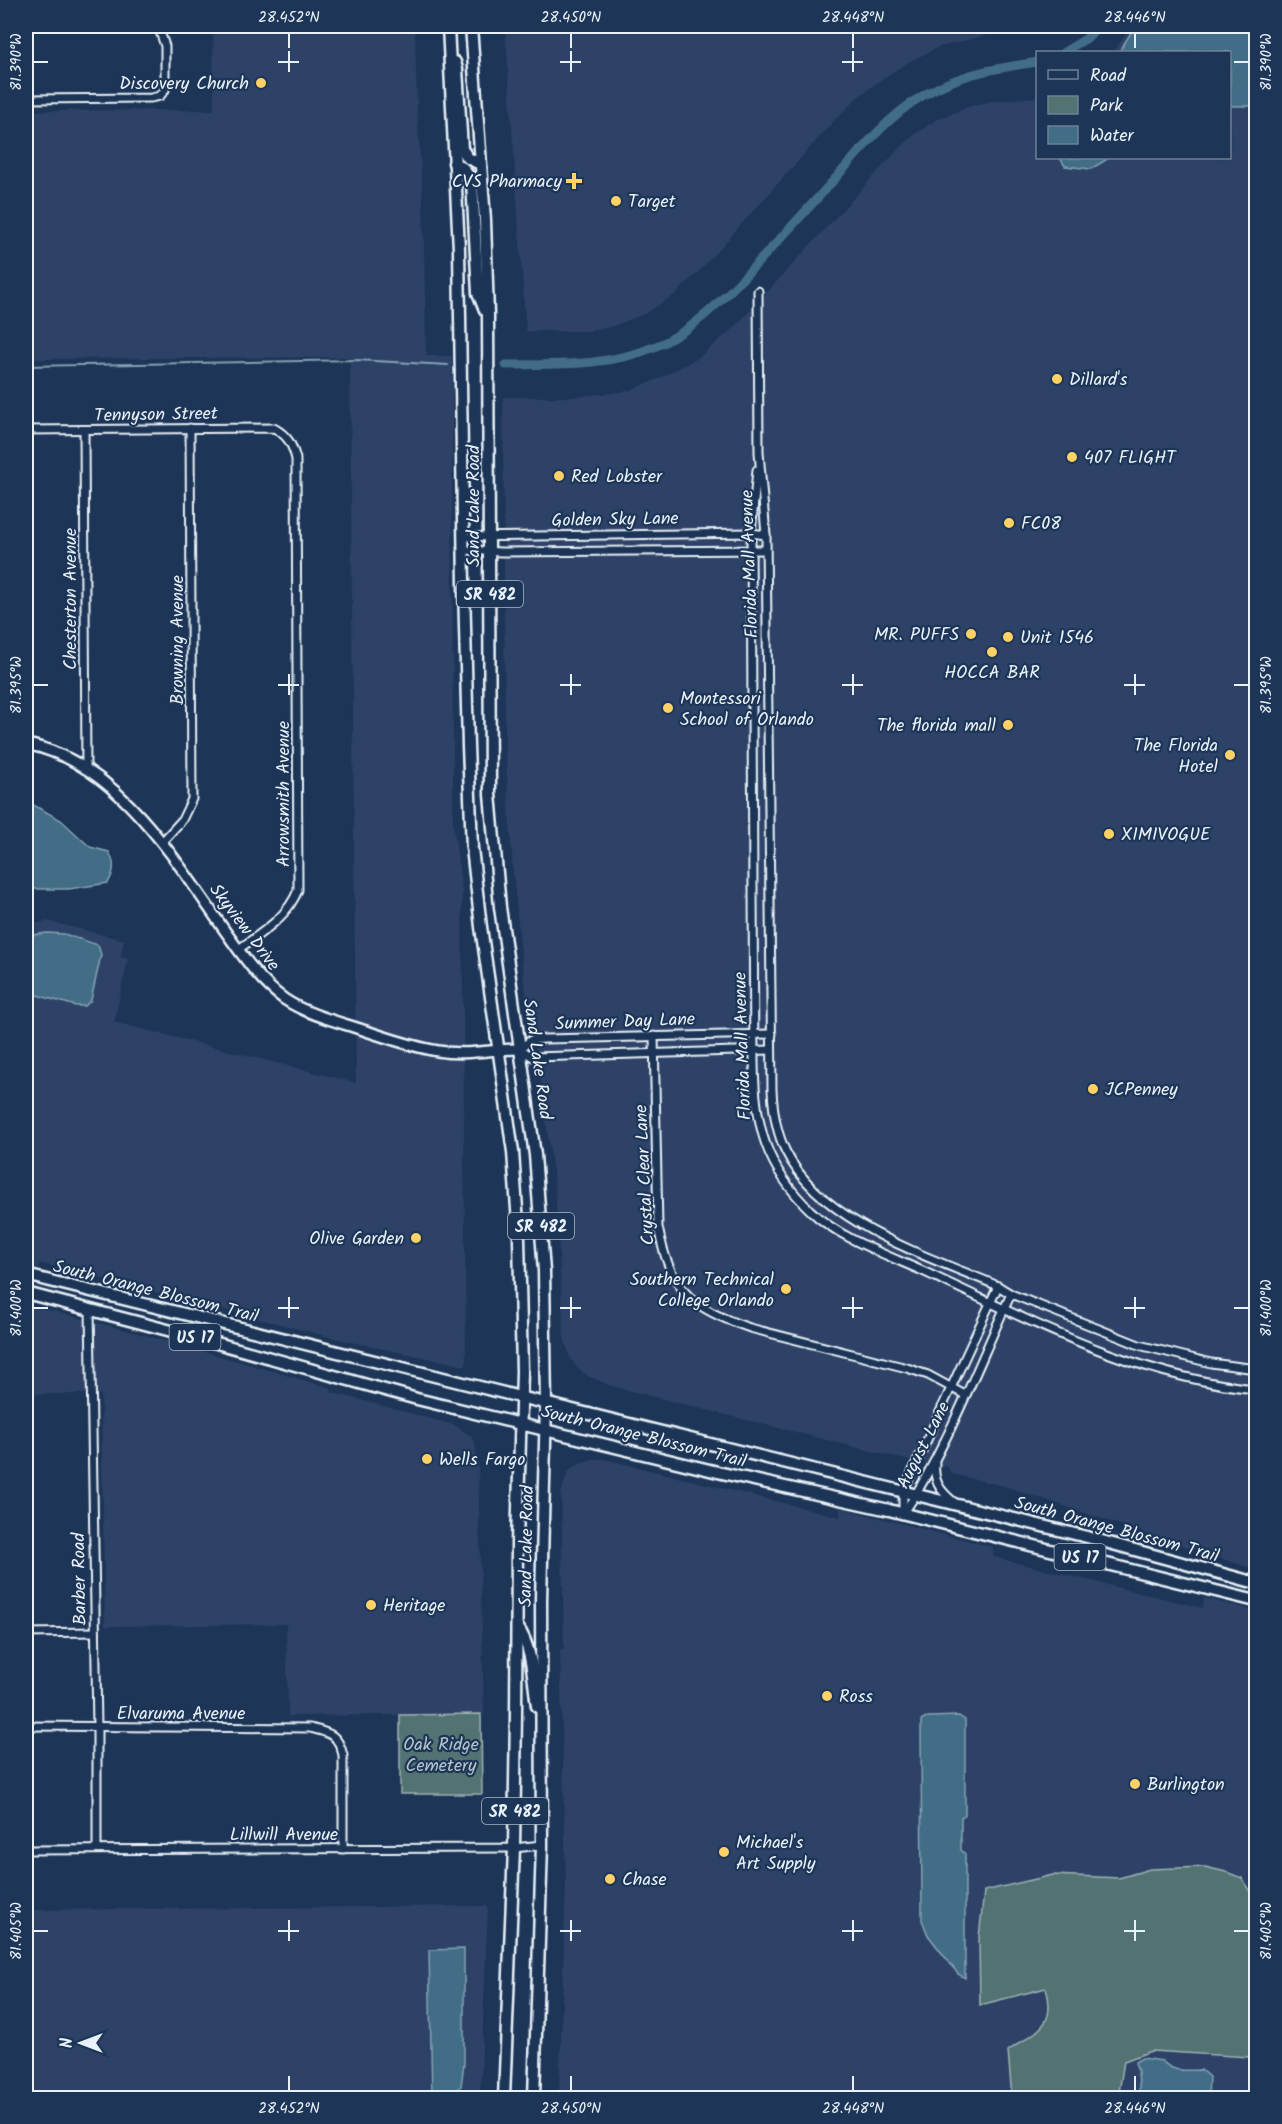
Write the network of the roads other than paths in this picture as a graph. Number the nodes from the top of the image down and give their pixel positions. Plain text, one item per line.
1 (158, 26) edge
2 (448, 26) edge
3 (471, 26) edge
4 (448, 42) junction
5 (26, 99) edge
6 (454, 163) junction
7 (480, 164) junction
8 (758, 291) dead end
9 (488, 315) junction
10 (190, 428) junction
11 (26, 430) edge
12 (84, 430) junction
13 (285, 434) joint
14 (759, 452) junction
15 (751, 533) junction
16 (766, 535) junction
17 (490, 536) junction
18 (464, 537) junction
19 (751, 549) junction
20 (464, 550) junction
21 (766, 550) junction
22 (490, 552) junction
23 (752, 661) junction
24 (767, 661) junction
25 (26, 744) edge
26 (86, 768) junction
27 (162, 842) junction
28 (472, 848) junction
29 (494, 849) junction
30 (239, 949) junction
31 (754, 1033) junction
32 (771, 1034) junction
33 (654, 1036) junction
34 (498, 1049) junction
35 (520, 1049) junction
36 (754, 1050) junction
37 (771, 1050) junction
38 (654, 1053) junction
39 (26, 1275) edge
40 (998, 1286) junction
41 (93, 1292) junction
42 (26, 1293) edge
43 (1011, 1294) junction
44 (114, 1297) junction
45 (990, 1302) junction
46 (66, 1303) junction
47 (90, 1309) junction
48 (1004, 1309) junction
49 (1257, 1370) edge
50 (951, 1386) junction
51 (1257, 1389) edge
52 (965, 1395) junction
53 (521, 1398) junction
54 (546, 1404) junction
55 (520, 1423) junction
56 (545, 1430) junction
57 (935, 1459) junction
58 (903, 1492) junction
59 (916, 1495) junction
60 (958, 1506) junction
61 (903, 1514) junction
62 (1257, 1582) edge
63 (1257, 1601) edge
64 (517, 1626) junction
65 (95, 1632) junction
66 (26, 1633) edge
67 (26, 1726) edge
68 (97, 1727) junction
69 (543, 1749) junction
70 (542, 1845) junction
71 (514, 1848) junction
72 (97, 1849) junction
73 (343, 1849) junction
74 (26, 1850) edge
75 (504, 2098) edge
76 (534, 2098) edge

1 - 5 street
2 - 4 main road, Sand Lake Road / SR 482
3 - 7 main road, Sand Lake Road / SR 482
4 - 6 main road, Sand Lake Road / SR 482
4 - 7 main road
6 - 9 main road
6 - 18 main road, Sand Lake Road / SR 482
7 - 9 main road, Sand Lake Road / SR 482
8 - 14 street, Florida Mall Avenue
9 - 17 main road, Sand Lake Road / SR 482
10 - 12 street, Tennyson Street
10 - 13 street, Tennyson Street
10 - 27 street, Browning Avenue
11 - 12 street, Tennyson Street
12 - 26 street, Chesterton Avenue
13 - 30 street, Arrowsmith Avenue
14 - 15 street, Florida Mall Avenue
14 - 16 street, Florida Mall Avenue
15 - 16 street, Golden Sky Lane
15 - 17 street, Golden Sky Lane
15 - 19 street, Florida Mall Avenue
16 - 21 street, Florida Mall Avenue
17 - 18 street, Golden Sky Lane
17 - 22 main road, Sand Lake Road / SR 482
18 - 20 main road, Sand Lake Road / SR 482
19 - 21 street, Golden Sky Lane
19 - 22 street, Golden Sky Lane
19 - 23 street, Florida Mall Avenue
20 - 22 street, Golden Sky Lane
20 - 28 main road, Sand Lake Road / SR 482
21 - 24 street, Florida Mall Avenue
22 - 29 main road, Sand Lake Road / SR 482
23 - 24 street
23 - 31 street, Florida Mall Avenue
24 - 32 street, Florida Mall Avenue
25 - 26 street, Skyview Drive
26 - 27 street, Skyview Drive
27 - 30 street, Skyview Drive
28 - 29 main road
28 - 34 main road, Sand Lake Road / SR 482
29 - 35 main road, Sand Lake Road / SR 482
30 - 34 street, Skyview Drive
31 - 32 street, Summer Day Lane
31 - 33 street, Summer Day Lane
31 - 36 street, Florida Mall Avenue
32 - 37 street, Florida Mall Avenue
33 - 35 street, Summer Day Lane
33 - 38 street, Crystal Clear Lane
34 - 35 street, Skyview Drive
34 - 53 main road, Sand Lake Road / SR 482
35 - 38 street, Summer Day Lane
35 - 54 main road, Sand Lake Road / SR 482
36 - 37 street, Summer Day Lane
36 - 38 street, Summer Day Lane
36 - 45 street, Florida Mall Avenue
37 - 40 street, Florida Mall Avenue
38 - 50 street, Crystal Clear Lane
39 - 41 main road, South Orange Blossom Trail / US 17
40 - 43 street, Florida Mall Avenue
40 - 45 street, August Lane
41 - 44 main road, South Orange Blossom Trail / US 17
41 - 46 main road
42 - 46 main road, South Orange Blossom Trail / US 17
43 - 48 street, August Lane
43 - 49 street, Florida Mall Avenue
44 - 47 main road
44 - 53 main road, South Orange Blossom Trail / US 17
45 - 48 street, Florida Mall Avenue
45 - 50 street, August Lane
46 - 47 main road, South Orange Blossom Trail / US 17
47 - 55 main road, South Orange Blossom Trail / US 17
47 - 65 street, Barber Road
48 - 51 street, Florida Mall Avenue
48 - 52 street, August Lane
50 - 52 street, Crystal Clear Lane
50 - 58 street, August Lane
52 - 57 street, August Lane
53 - 54 main road, South Orange Blossom Trail / US 17
53 - 55 main road, Sand Lake Road / SR 482
54 - 56 main road, Sand Lake Road / SR 482
54 - 58 main road, South Orange Blossom Trail / US 17
55 - 56 main road, South Orange Blossom Trail / US 17
55 - 64 main road, Sand Lake Road / SR 482
56 - 61 main road, South Orange Blossom Trail / US 17
56 - 69 main road, Sand Lake Road / SR 482
57 - 59 street, August Lane
57 - 60 street
58 - 59 main road, South Orange Blossom Trail / US 17
58 - 61 street, August Lane
59 - 60 main road, South Orange Blossom Trail / US 17
59 - 61 street, August Lane
60 - 62 main road, South Orange Blossom Trail / US 17
61 - 63 main road, South Orange Blossom Trail / US 17
64 - 69 main road
64 - 71 main road, Sand Lake Road / SR 482
65 - 66 street
65 - 68 street, Barber Road
67 - 68 street, Elvaruma Avenue
68 - 72 street, Barber Road
68 - 73 street, Elvaruma Avenue
69 - 70 main road, Sand Lake Road / SR 482
70 - 71 street, Lillwill Avenue
70 - 76 main road, Sand Lake Road / SR 482
71 - 73 street, Lillwill Avenue
71 - 75 main road, Sand Lake Road / SR 482
72 - 73 street, Lillwill Avenue
72 - 74 street, Lillwill Avenue

